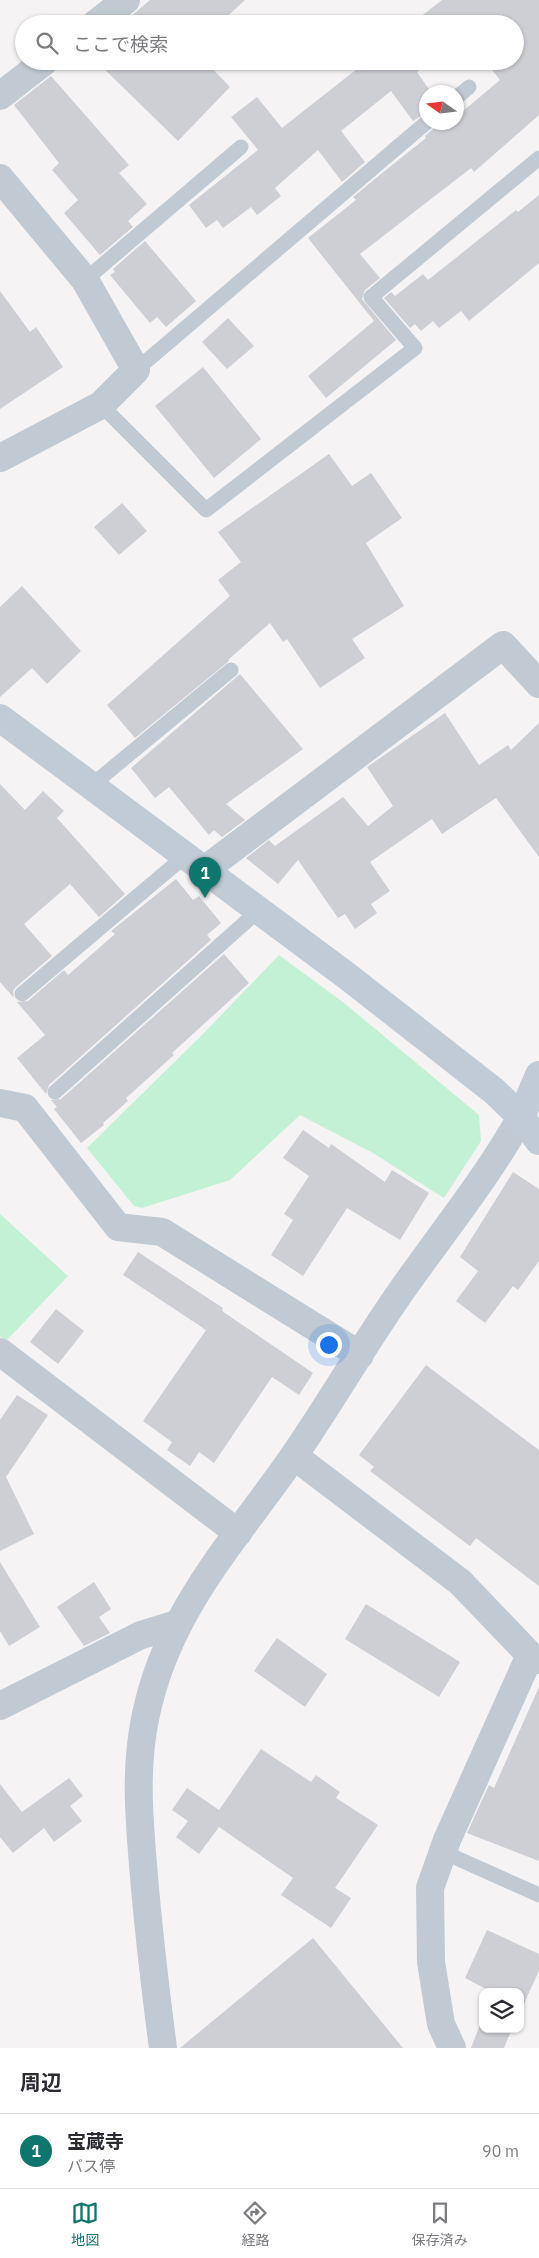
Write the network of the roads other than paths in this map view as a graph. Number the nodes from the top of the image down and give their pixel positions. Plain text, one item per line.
1 (126, 0) edge
2 (107, 15) edge
3 (34, 70) edge
4 (469, 87) dead end
5 (464, 91) edge
6 (0, 96) edge
7 (419, 129) edge
8 (241, 148) dead end
9 (539, 158) edge
10 (0, 178) edge
11 (85, 280) junction
12 (136, 370) junction
13 (101, 405) junction
14 (0, 458) edge
15 (231, 670) dead end
16 (539, 684) edge
17 (0, 718) edge
18 (92, 785) junction
19 (194, 863) junction
20 (258, 912) junction
21 (22, 994) dead end
22 (539, 1075) edge
23 (55, 1092) dead end
24 (0, 1103) edge
25 (521, 1117) junction
26 (539, 1141) edge
27 (0, 1352) edge
28 (360, 1355) junction
29 (294, 1456) junction
30 (238, 1533) junction
31 (177, 1624) junction
32 (534, 1658) edge
33 (0, 1706) edge
34 (443, 1852) junction
35 (539, 1895) edge
36 (163, 2048) edge
37 (452, 2048) edge

1 - 2 street
3 - 6 street
4 - 5 lane
7 - 12 lane
8 - 11 lane
9 - 13 lane
10 - 11 street
11 - 12 street
12 - 13 street
13 - 14 street
15 - 18 lane
16 - 19 street
17 - 18 street
18 - 19 street
19 - 20 street
19 - 21 lane
20 - 23 lane
20 - 25 street
22 - 25 street
24 - 28 street
25 - 26 street
25 - 28 street
27 - 30 street
28 - 29 street
29 - 30 street
29 - 32 street
30 - 31 street
31 - 33 street
31 - 36 street
32 - 34 street
34 - 35 lane
34 - 37 street

